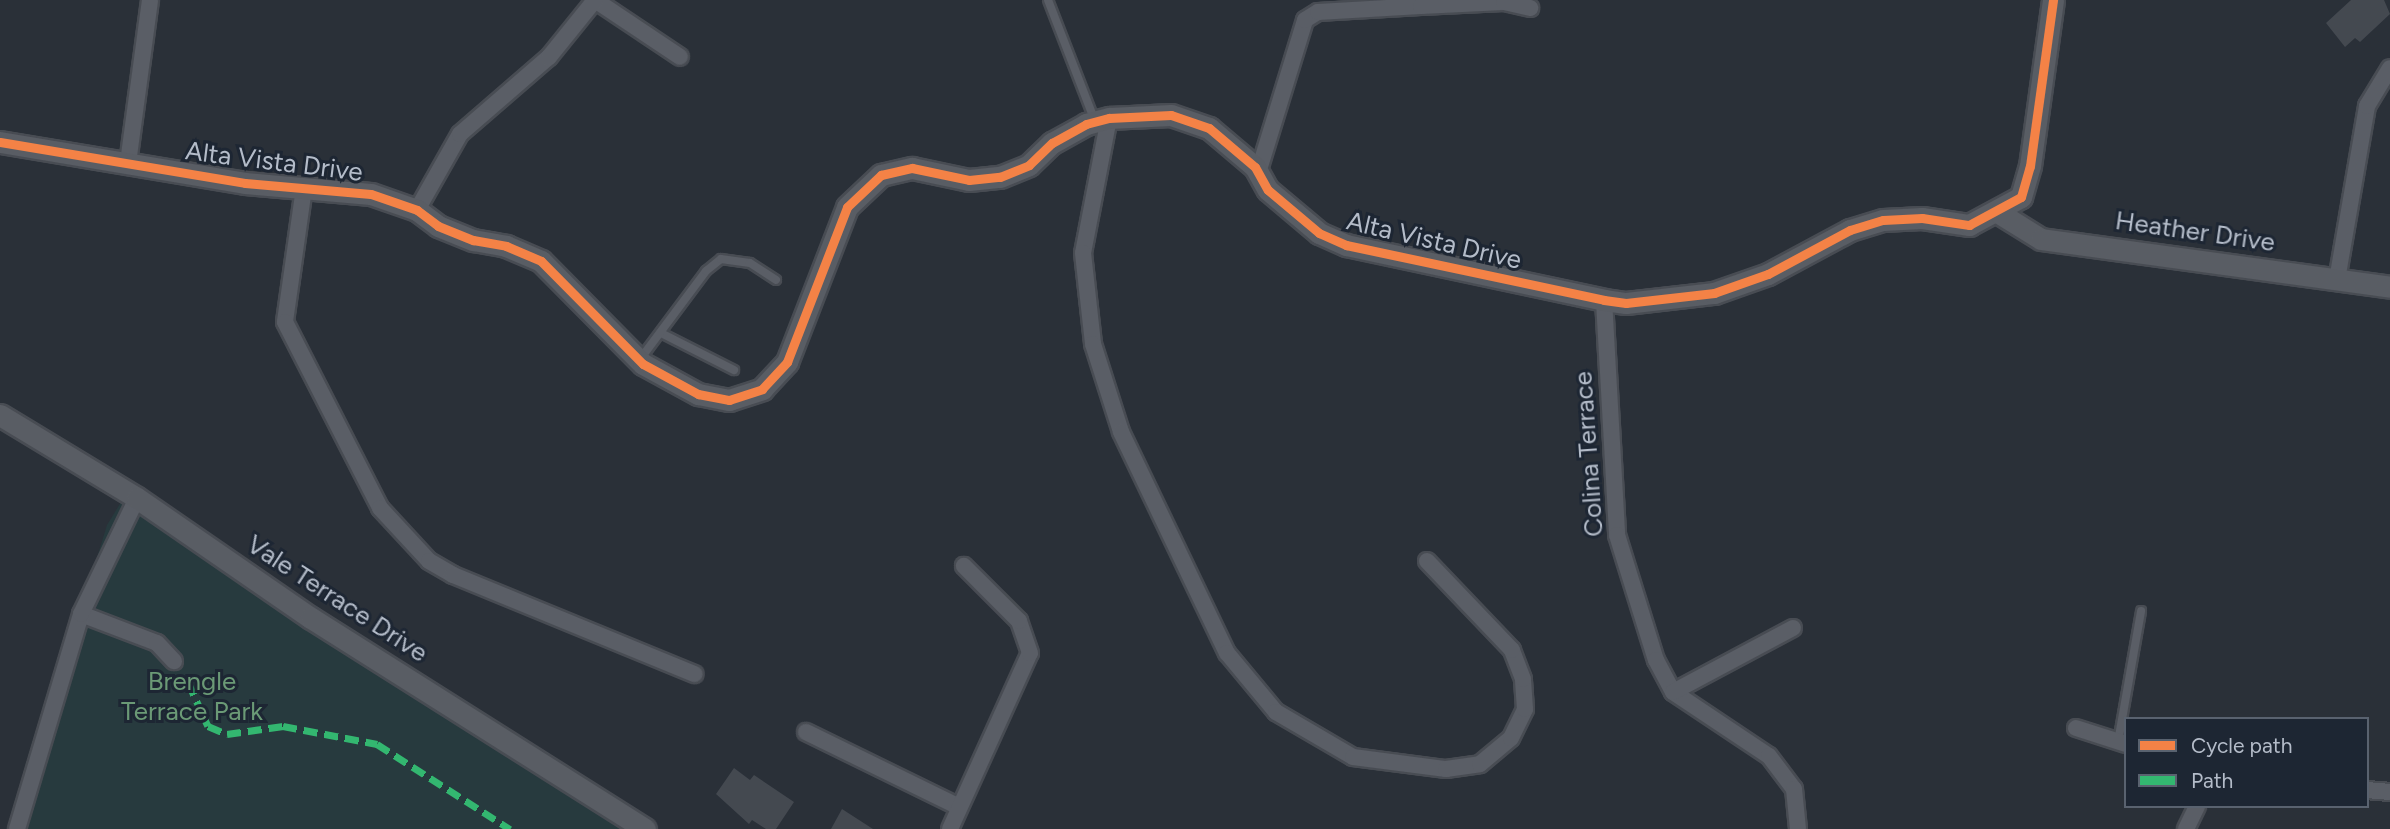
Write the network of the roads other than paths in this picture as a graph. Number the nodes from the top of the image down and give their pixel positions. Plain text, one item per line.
1 (150, 0) edge
2 (595, 0) edge
3 (1048, 0) edge
4 (2053, 0) edge
5 (1530, 8) dead end
6 (680, 57) dead end
7 (2390, 68) edge
8 (1102, 120) junction
9 (0, 142) edge
10 (128, 163) junction
11 (1258, 173) junction
12 (304, 188) junction
13 (417, 210) junction
14 (1999, 213) junction
15 (776, 280) dead end
16 (2337, 280) junction
17 (2390, 287) edge
18 (1604, 300) junction
19 (661, 333) junction
20 (639, 360) junction
21 (734, 370) dead end
22 (0, 415) edge
23 (136, 498) junction
24 (1427, 561) dead end
25 (964, 566) dead end
26 (2141, 611) dead end
27 (81, 614) junction
28 (1793, 628) dead end
29 (174, 661) dead end
30 (694, 674) dead end
31 (1673, 692) junction
32 (2126, 717) edge
33 (2076, 728) dead end
34 (806, 732) dead end
35 (2122, 743) edge
36 (2369, 790) edge
37 (2390, 792) edge
38 (959, 807) junction
39 (2196, 808) edge
40 (17, 829) edge
41 (645, 829) edge
42 (950, 829) edge
43 (1798, 829) edge
44 (2186, 829) edge

1 - 10 street
2 - 6 street
2 - 13 street
3 - 8 lane
4 - 14 street, Alta Vista Drive
5 - 11 street
7 - 16 street
8 - 11 street, Alta Vista Drive
8 - 20 street, Alta Vista Drive
8 - 24 street
9 - 10 street, Alta Vista Drive
10 - 12 street, Alta Vista Drive
11 - 18 street, Alta Vista Drive
12 - 13 street, Alta Vista Drive
12 - 30 street
13 - 20 street, Alta Vista Drive
14 - 16 street, Heather Drive
14 - 18 street, Alta Vista Drive
15 - 19 lane
16 - 17 street, Heather Drive
18 - 31 street, Colina Terrace
19 - 20 lane
19 - 21 lane
22 - 23 street, Vale Terrace Drive
23 - 27 street
23 - 41 street, Vale Terrace Drive
25 - 38 street
26 - 32 lane
27 - 29 street
27 - 40 street
28 - 31 street
31 - 43 street, Colina Terrace
33 - 35 street
34 - 38 street
36 - 37 street
38 - 42 street
39 - 44 street

